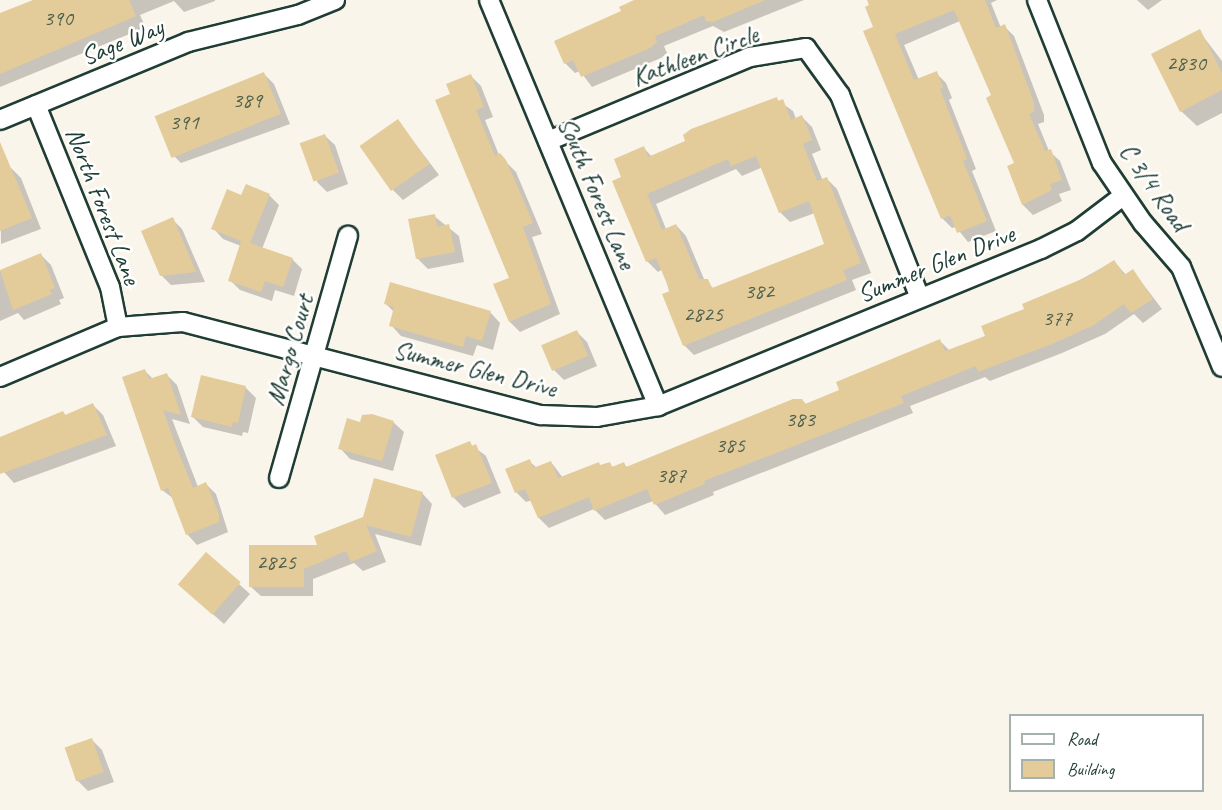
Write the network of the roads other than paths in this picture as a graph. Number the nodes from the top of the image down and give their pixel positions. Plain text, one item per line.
1 (335, 0) edge
2 (489, 0) edge
3 (1037, 0) edge
4 (36, 105) junction
5 (0, 120) edge
6 (548, 141) junction
7 (1123, 196) junction
8 (348, 236) dead end
9 (920, 298) junction
10 (118, 327) junction
11 (316, 355) junction
12 (1222, 367) edge
13 (0, 377) edge
14 (658, 406) junction
15 (279, 478) dead end

1 - 4 street, Sage Way
2 - 6 street, South Forest Lane
3 - 7 street, C 3/4 Road
4 - 5 street, Sage Way
4 - 10 street, North Forest Lane
6 - 9 street, Kathleen Circle
6 - 14 street, South Forest Lane
7 - 9 street, Summer Glen Drive
7 - 12 street, C 3/4 Road
8 - 11 street, Margo Court
9 - 14 street, Summer Glen Drive
10 - 11 street, Summer Glen Drive
10 - 13 street, Summer Glen Drive
11 - 14 street, Summer Glen Drive
11 - 15 street, Margo Court

